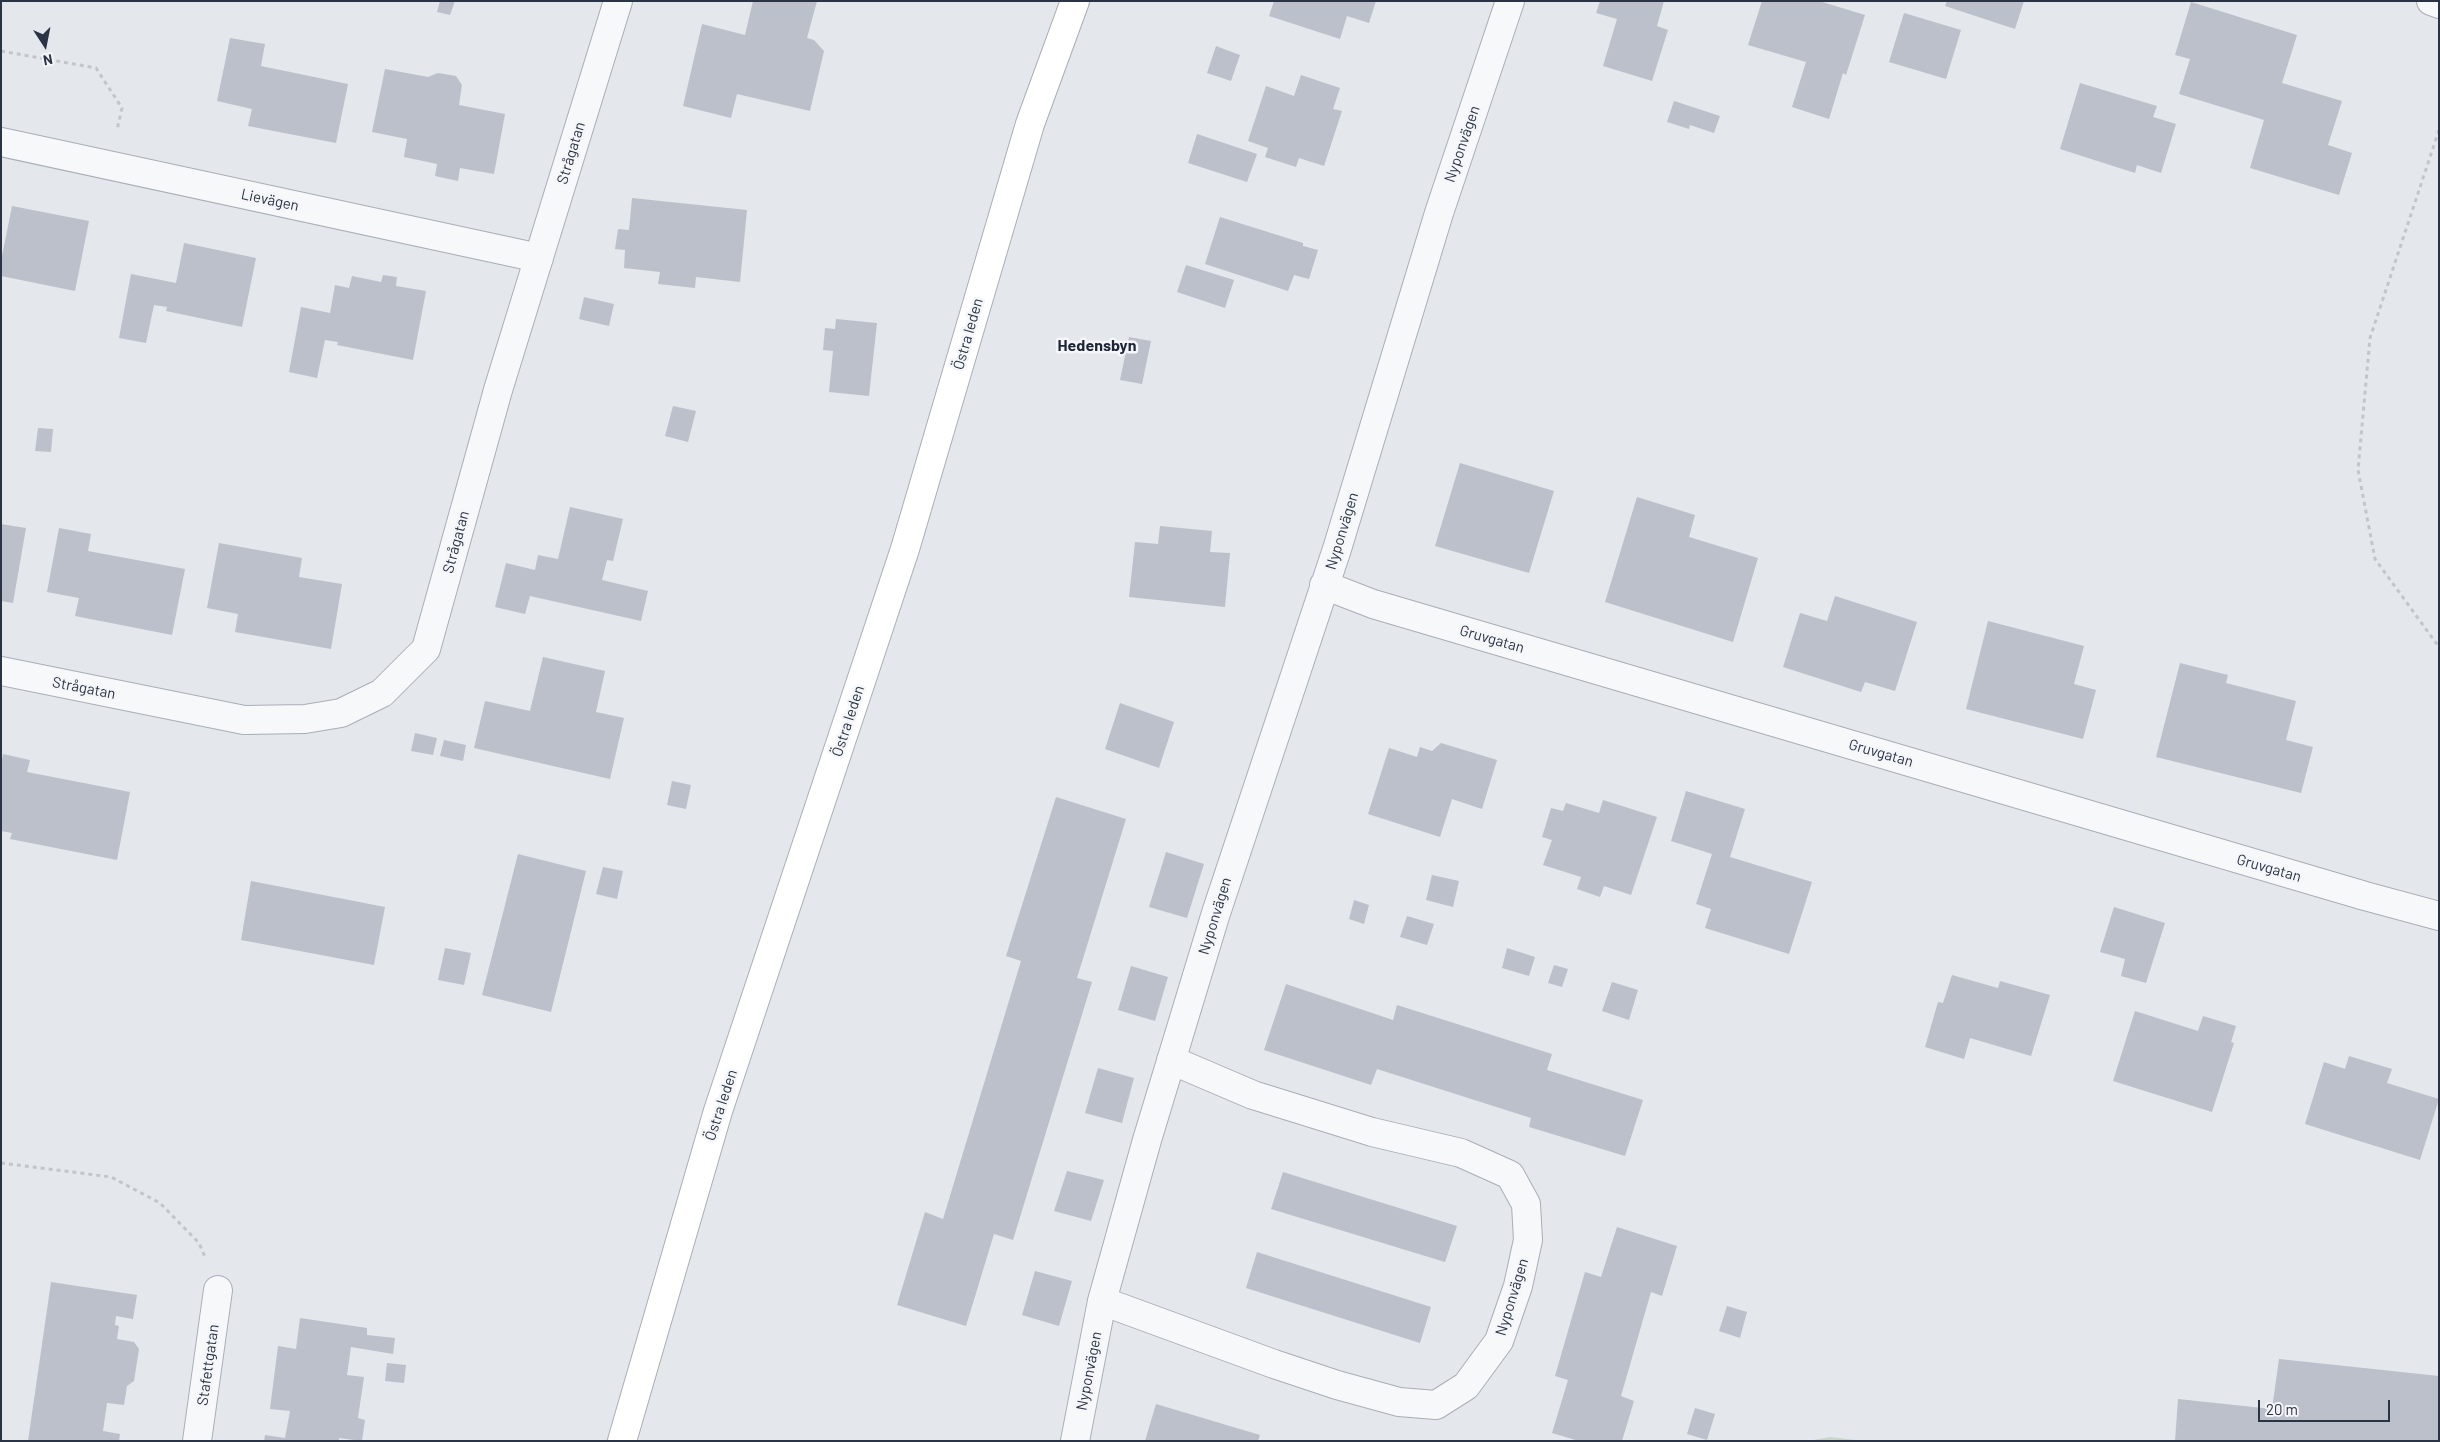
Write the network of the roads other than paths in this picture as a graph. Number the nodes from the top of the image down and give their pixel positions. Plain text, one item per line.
1 (618, 1) edge
2 (1075, 1) edge
3 (1510, 1) edge
4 (2431, 1) edge
5 (2439, 4) edge
6 (1, 142) edge
7 (539, 258) junction
8 (1324, 585) junction
9 (1, 671) edge
10 (2439, 916) edge
11 (1171, 1060) junction
12 (218, 1290) road end
13 (1102, 1301) junction
14 (198, 1441) edge
15 (622, 1441) edge
16 (1075, 1441) edge

1 - 7 street, Strågatan
2 - 15 street, Östra leden
3 - 8 street, Nyponvägen
4 - 5 street
6 - 7 street, Lievägen
7 - 9 street, Strågatan
8 - 10 street, Gruvgatan
8 - 11 street, Nyponvägen
11 - 13 street, Nyponvägen
11 - 13 street, Nyponvägen
12 - 14 street, Stafettgatan
13 - 16 street, Nyponvägen

